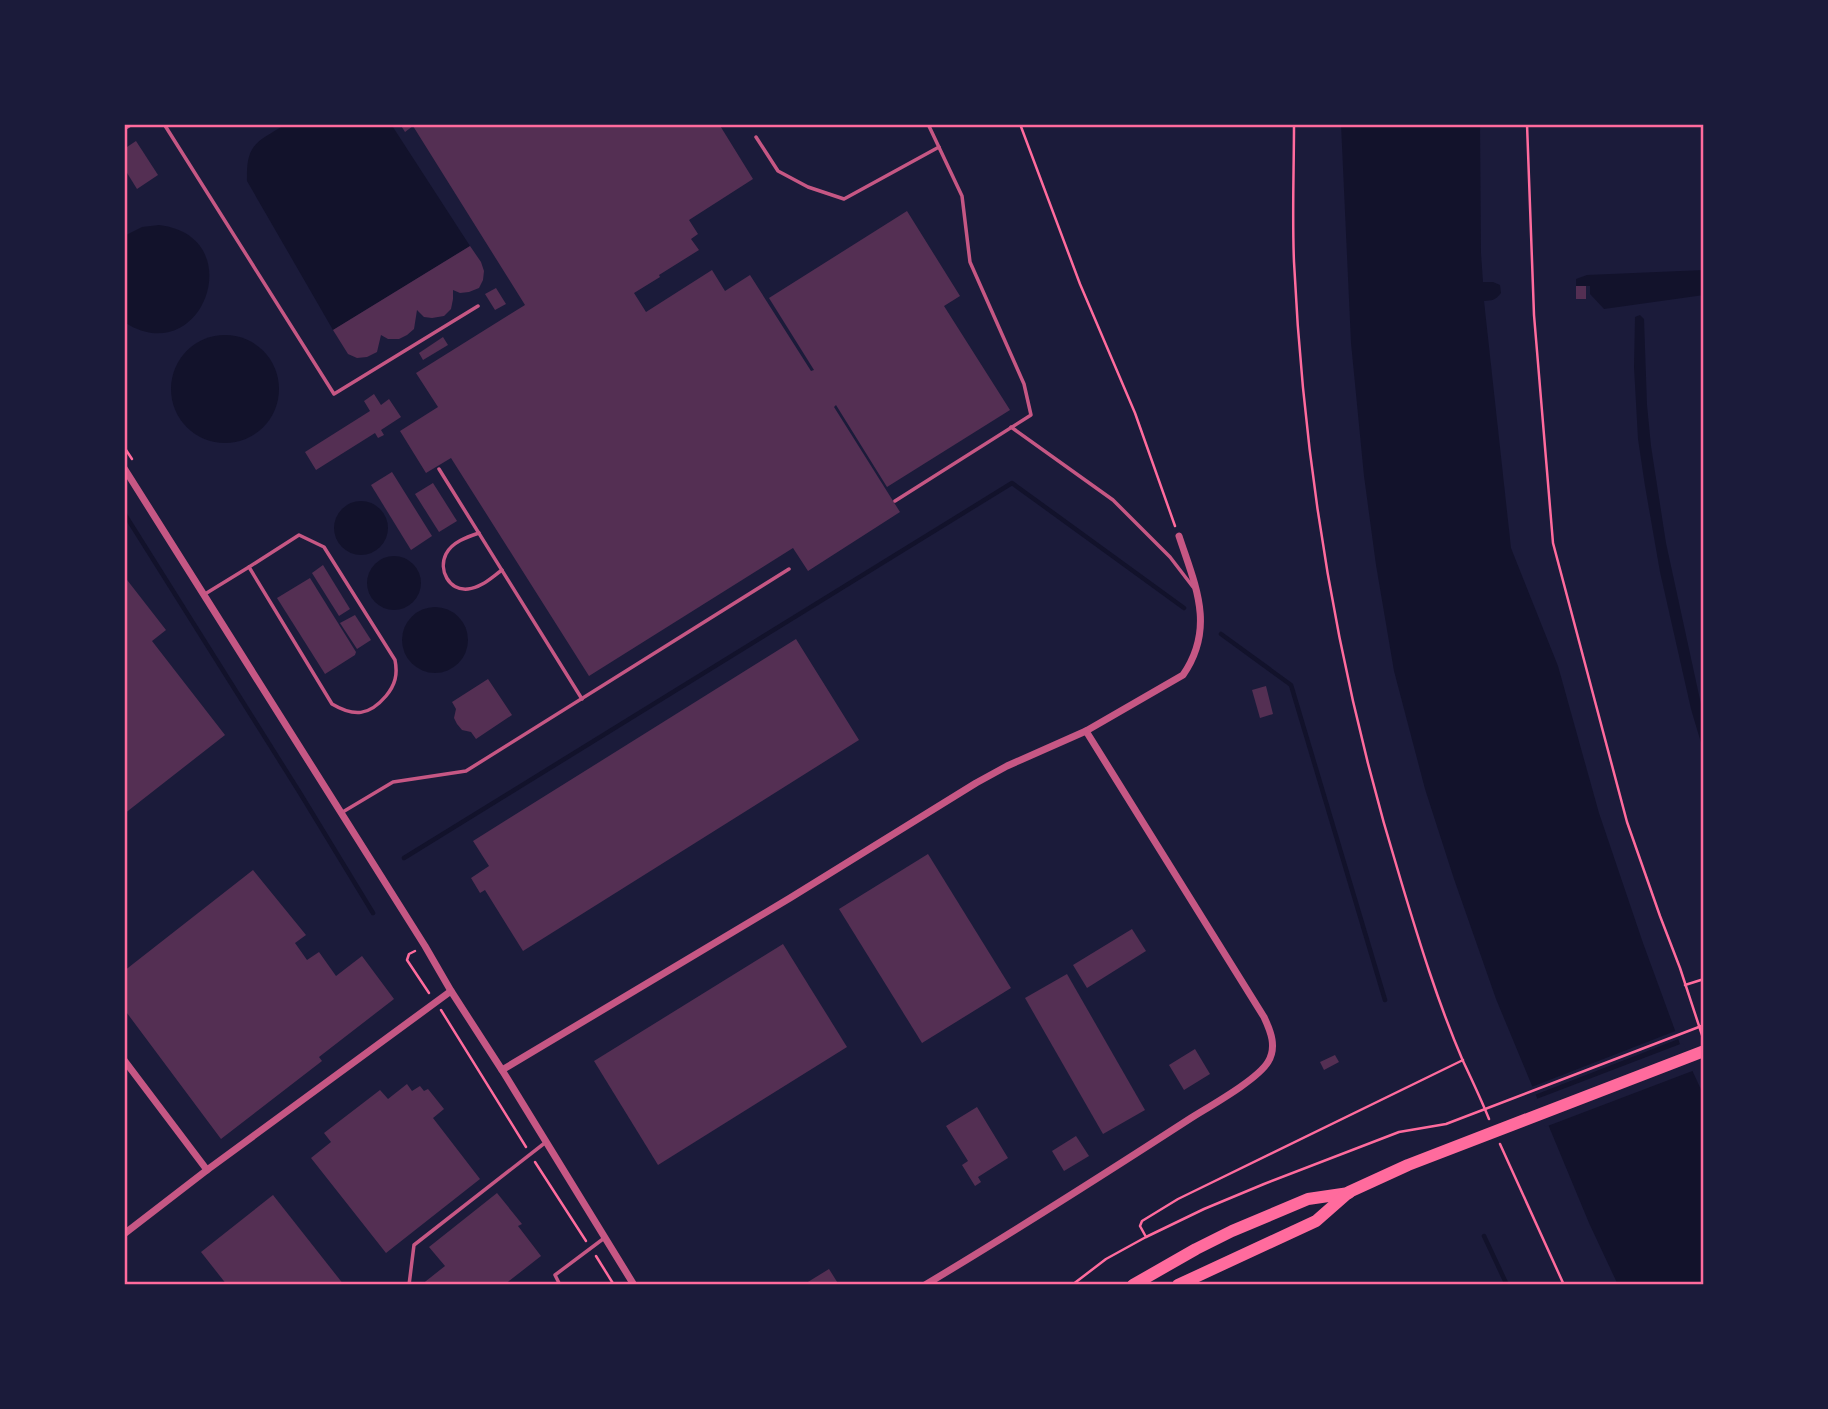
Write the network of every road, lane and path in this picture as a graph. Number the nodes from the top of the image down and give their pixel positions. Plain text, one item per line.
1 (132, 124) edge
2 (164, 124) edge
3 (928, 124) edge
4 (1020, 124) edge
5 (1294, 124) edge
6 (1527, 124) edge
7 (124, 129) edge
8 (757, 137) dead end
9 (939, 147) junction
10 (478, 306) dead end
11 (1011, 427) junction
12 (124, 468) edge
13 (439, 469) dead end
14 (895, 501) dead end
15 (479, 533) junction
16 (1179, 536) joint
17 (248, 568) junction
18 (789, 569) dead end
19 (502, 570) junction
20 (204, 595) junction
21 (1198, 595) junction
22 (582, 699) junction
23 (1086, 732) junction
24 (341, 813) junction
25 (1704, 979) edge
26 (1685, 985) junction
27 (451, 991) junction
28 (1704, 1025) edge
29 (1704, 1041) edge
30 (1704, 1051) edge
31 (124, 1060) edge
32 (1463, 1060) junction
33 (502, 1070) junction
34 (1493, 1126) dead end
35 (1497, 1138) dead end
36 (547, 1142) junction
37 (207, 1170) junction
38 (1349, 1192) junction
39 (124, 1234) edge
40 (605, 1237) junction
41 (1146, 1237) junction
42 (409, 1285) edge
43 (560, 1285) edge
44 (634, 1285) edge
45 (925, 1285) edge
46 (1072, 1285) edge
47 (1133, 1285) edge
48 (1178, 1285) edge
49 (1564, 1285) edge

1 - 7 lane
2 - 10 lane
3 - 9 lane
4 - 16 path
5 - 32 path
6 - 26 path
8 - 9 lane
9 - 11 lane
11 - 14 lane
11 - 21 lane
12 - 20 street
13 - 15 lane
15 - 19 lane
15 - 19 lane
16 - 21 street
17 - 17 lane
17 - 20 lane
18 - 22 lane
19 - 22 lane
20 - 24 street
21 - 23 street
22 - 24 lane
23 - 33 street
23 - 45 street
24 - 27 street
25 - 26 path
26 - 29 path
27 - 33 street
27 - 37 street
28 - 41 path
30 - 38 main road
31 - 37 street
32 - 34 path
32 - 41 path
33 - 36 street
35 - 49 path
36 - 40 street
36 - 42 lane
37 - 39 street
38 - 47 main road
38 - 48 main road
40 - 43 lane
40 - 44 street
41 - 46 path

